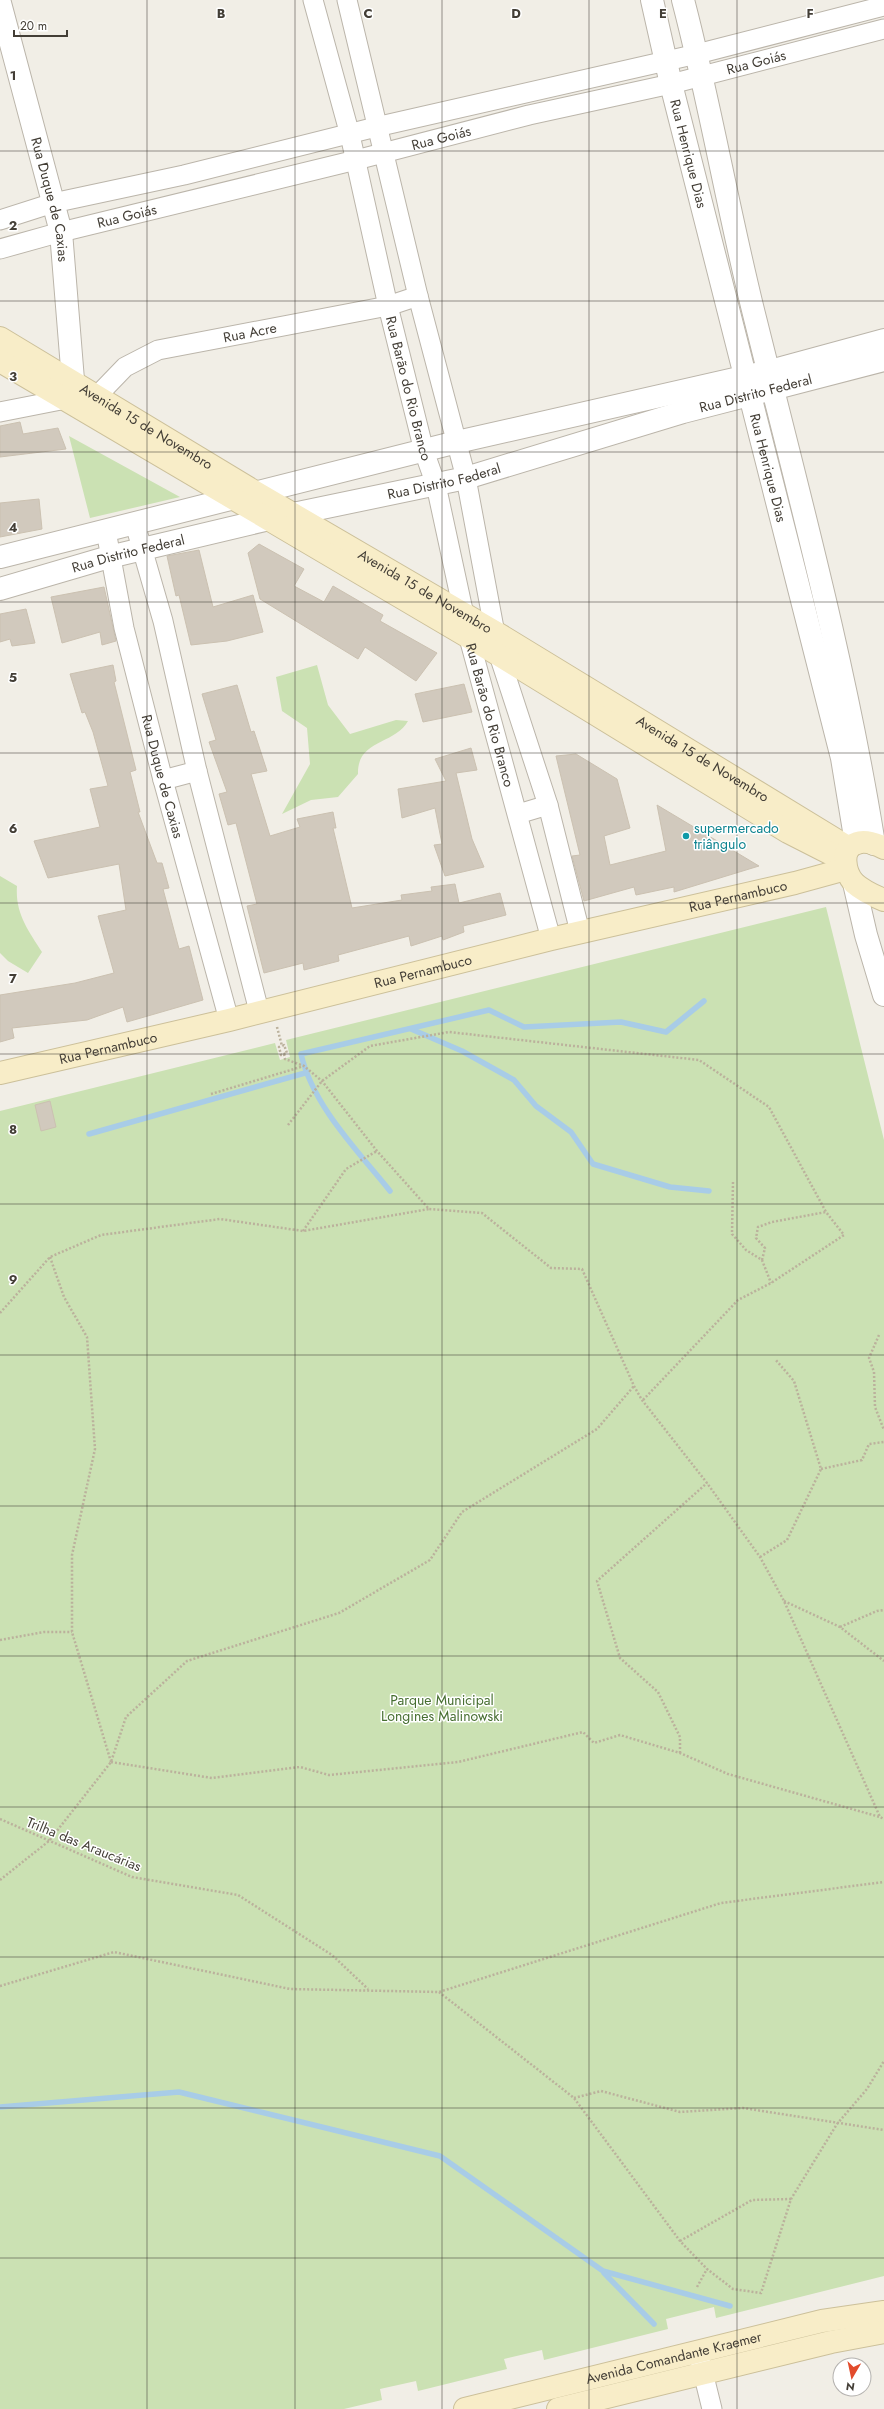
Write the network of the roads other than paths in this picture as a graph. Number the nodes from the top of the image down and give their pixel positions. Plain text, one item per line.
1 (313, 0) edge
2 (347, 0) edge
3 (652, 0) edge
4 (683, 0) edge
5 (0, 3) edge
6 (884, 6) edge
7 (839, 18) junction
8 (884, 29) edge
9 (844, 40) junction
10 (668, 61) junction
11 (700, 64) junction
12 (671, 84) junction
13 (523, 94) junction
14 (529, 115) junction
15 (376, 127) junction
16 (350, 135) junction
17 (383, 153) junction
18 (356, 160) junction
19 (184, 175) junction
20 (190, 200) junction
21 (53, 203) junction
22 (731, 219) junction
23 (0, 220) edge
24 (707, 226) junction
25 (61, 232) junction
26 (0, 249) edge
27 (418, 296) junction
28 (388, 306) junction
29 (0, 338) edge
30 (884, 340) edge
31 (884, 360) edge
32 (0, 361) edge
33 (772, 380) junction
34 (747, 386) junction
35 (70, 390) junction
36 (97, 396) junction
37 (0, 412) edge
38 (457, 442) junction
39 (424, 451) junction
40 (466, 478) junction
41 (436, 485) junction
42 (255, 492) junction
43 (231, 498) junction
44 (294, 514) junction
45 (269, 519) junction
46 (135, 524) junction
47 (106, 531) junction
48 (143, 549) junction
49 (0, 556) edge
50 (110, 557) junction
51 (0, 589) edge
52 (464, 615) junction
53 (495, 632) junction
54 (468, 638) junction
55 (499, 655) junction
56 (197, 771) junction
57 (163, 780) junction
58 (548, 805) junction
59 (518, 814) junction
60 (858, 856) edge
61 (884, 900) edge
62 (580, 932) junction
63 (550, 939) junction
64 (884, 995) edge
65 (259, 1011) junction
66 (229, 1020) junction
67 (0, 1073) edge
68 (884, 2312) edge
69 (884, 2332) edge
70 (698, 2352) junction
71 (704, 2374) junction
72 (544, 2399) edge
73 (466, 2409) edge
74 (558, 2409) edge
75 (712, 2409) edge

1 - 16 street, Rua Barão do Rio Branco
2 - 15 street, Rua Barão do Rio Branco
3 - 10 street, Rua Henrique Dias
4 - 11 street, Rua Henrique Dias
5 - 21 street, Rua Duque de Caxias
6 - 7 street, Rua Goiás
7 - 9 street
7 - 11 street, Rua Goiás
8 - 9 street, Rua Goiás
9 - 11 street, Rua Goiás
10 - 11 street, Rua Goiás
10 - 12 street, Rua Henrique Dias
10 - 13 street, Rua Goiás
11 - 12 street, Rua Goiás
11 - 22 street, Rua Henrique Dias
12 - 14 street, Rua Goiás
12 - 24 street, Rua Henrique Dias
13 - 14 street
13 - 15 street, Rua Goiás
14 - 17 street, Rua Goiás
15 - 16 street, Rua Goiás
15 - 17 street, Rua Barão do Rio Branco
16 - 18 street, Rua Barão do Rio Branco
16 - 19 street, Rua Goiás
17 - 18 street, Rua Goiás
17 - 27 street, Rua Barão do Rio Branco
18 - 20 street, Rua Goiás
18 - 28 street, Rua Barão do Rio Branco
19 - 20 street
19 - 21 street, Rua Goiás
20 - 25 street, Rua Goiás
21 - 23 street, Rua Goiás
21 - 25 street, Rua Duque de Caxias
22 - 24 street
22 - 33 street, Rua Henrique Dias
24 - 34 street, Rua Henrique Dias
25 - 26 street, Rua Goiás
25 - 35 street, Rua Duque de Caxias
27 - 28 street, Rua Acre
27 - 38 street, Rua Barão do Rio Branco
28 - 36 street, Rua Acre
28 - 39 street, Rua Barão do Rio Branco
29 - 35 main road, Avenida 15 de Novembro
30 - 33 street, Rua Distrito Federal
31 - 33 street, Rua Distrito Federal
32 - 35 main road, Avenida 15 de Novembro
33 - 34 street, Rua Distrito Federal
33 - 60 street, Rua Henrique Dias
34 - 38 street, Rua Distrito Federal
34 - 40 street, Rua Distrito Federal
34 - 60 street, Rua Henrique Dias
35 - 36 main road, Avenida 15 de Novembro
35 - 37 street
35 - 43 main road, Avenida 15 de Novembro
36 - 42 main road, Avenida 15 de Novembro
38 - 39 street, Rua Distrito Federal
38 - 40 street, Rua Barão do Rio Branco
39 - 41 street, Rua Barão do Rio Branco
39 - 42 street, Rua Distrito Federal
40 - 41 street, Rua Distrito Federal
40 - 53 street, Rua Barão do Rio Branco
41 - 44 street, Rua Distrito Federal
41 - 52 street, Rua Barão do Rio Branco
42 - 43 street, Rua Distrito Federal
42 - 44 main road, Avenida 15 de Novembro
43 - 45 main road, Avenida 15 de Novembro
43 - 46 street, Rua Distrito Federal
44 - 45 street, Rua Distrito Federal
44 - 52 main road, Avenida 15 de Novembro
45 - 48 street, Rua Distrito Federal
45 - 54 main road, Avenida 15 de Novembro
46 - 47 street, Rua Distrito Federal
46 - 48 street
47 - 49 street, Rua Distrito Federal
47 - 50 street, Rua Duque de Caxias
48 - 50 street, Rua Distrito Federal
48 - 56 street
50 - 51 street, Rua Distrito Federal
50 - 57 street, Rua Duque de Caxias
52 - 53 main road, Avenida 15 de Novembro
52 - 54 street, Rua Barão do Rio Branco
53 - 55 street, Rua Barão do Rio Branco
53 - 60 main road, Avenida 15 de Novembro
54 - 55 main road, Avenida 15 de Novembro
54 - 59 street, Rua Barão do Rio Branco
55 - 58 street, Rua Barão do Rio Branco
55 - 60 main road, Avenida 15 de Novembro
56 - 57 street
56 - 65 street
57 - 66 street, Rua Duque de Caxias
58 - 59 street
58 - 62 street, Rua Barão do Rio Branco
59 - 63 street, Rua Barão do Rio Branco
60 - 61 main road, Avenida 15 de Novembro
60 - 62 main road, Rua Pernambuco
60 - 64 street, Rua Henrique Dias
62 - 63 main road, Rua Pernambuco
63 - 65 main road, Rua Pernambuco
65 - 66 main road, Rua Pernambuco
66 - 67 main road, Rua Pernambuco
68 - 70 main road, Avenida Comandante Kraemer
69 - 71 main road, Avenida Comandante Kraemer
70 - 71 street
70 - 72 main road, Avenida Comandante Kraemer
71 - 74 main road, Avenida Comandante Kraemer
71 - 75 street
72 - 73 main road, Avenida Comandante Kraemer

